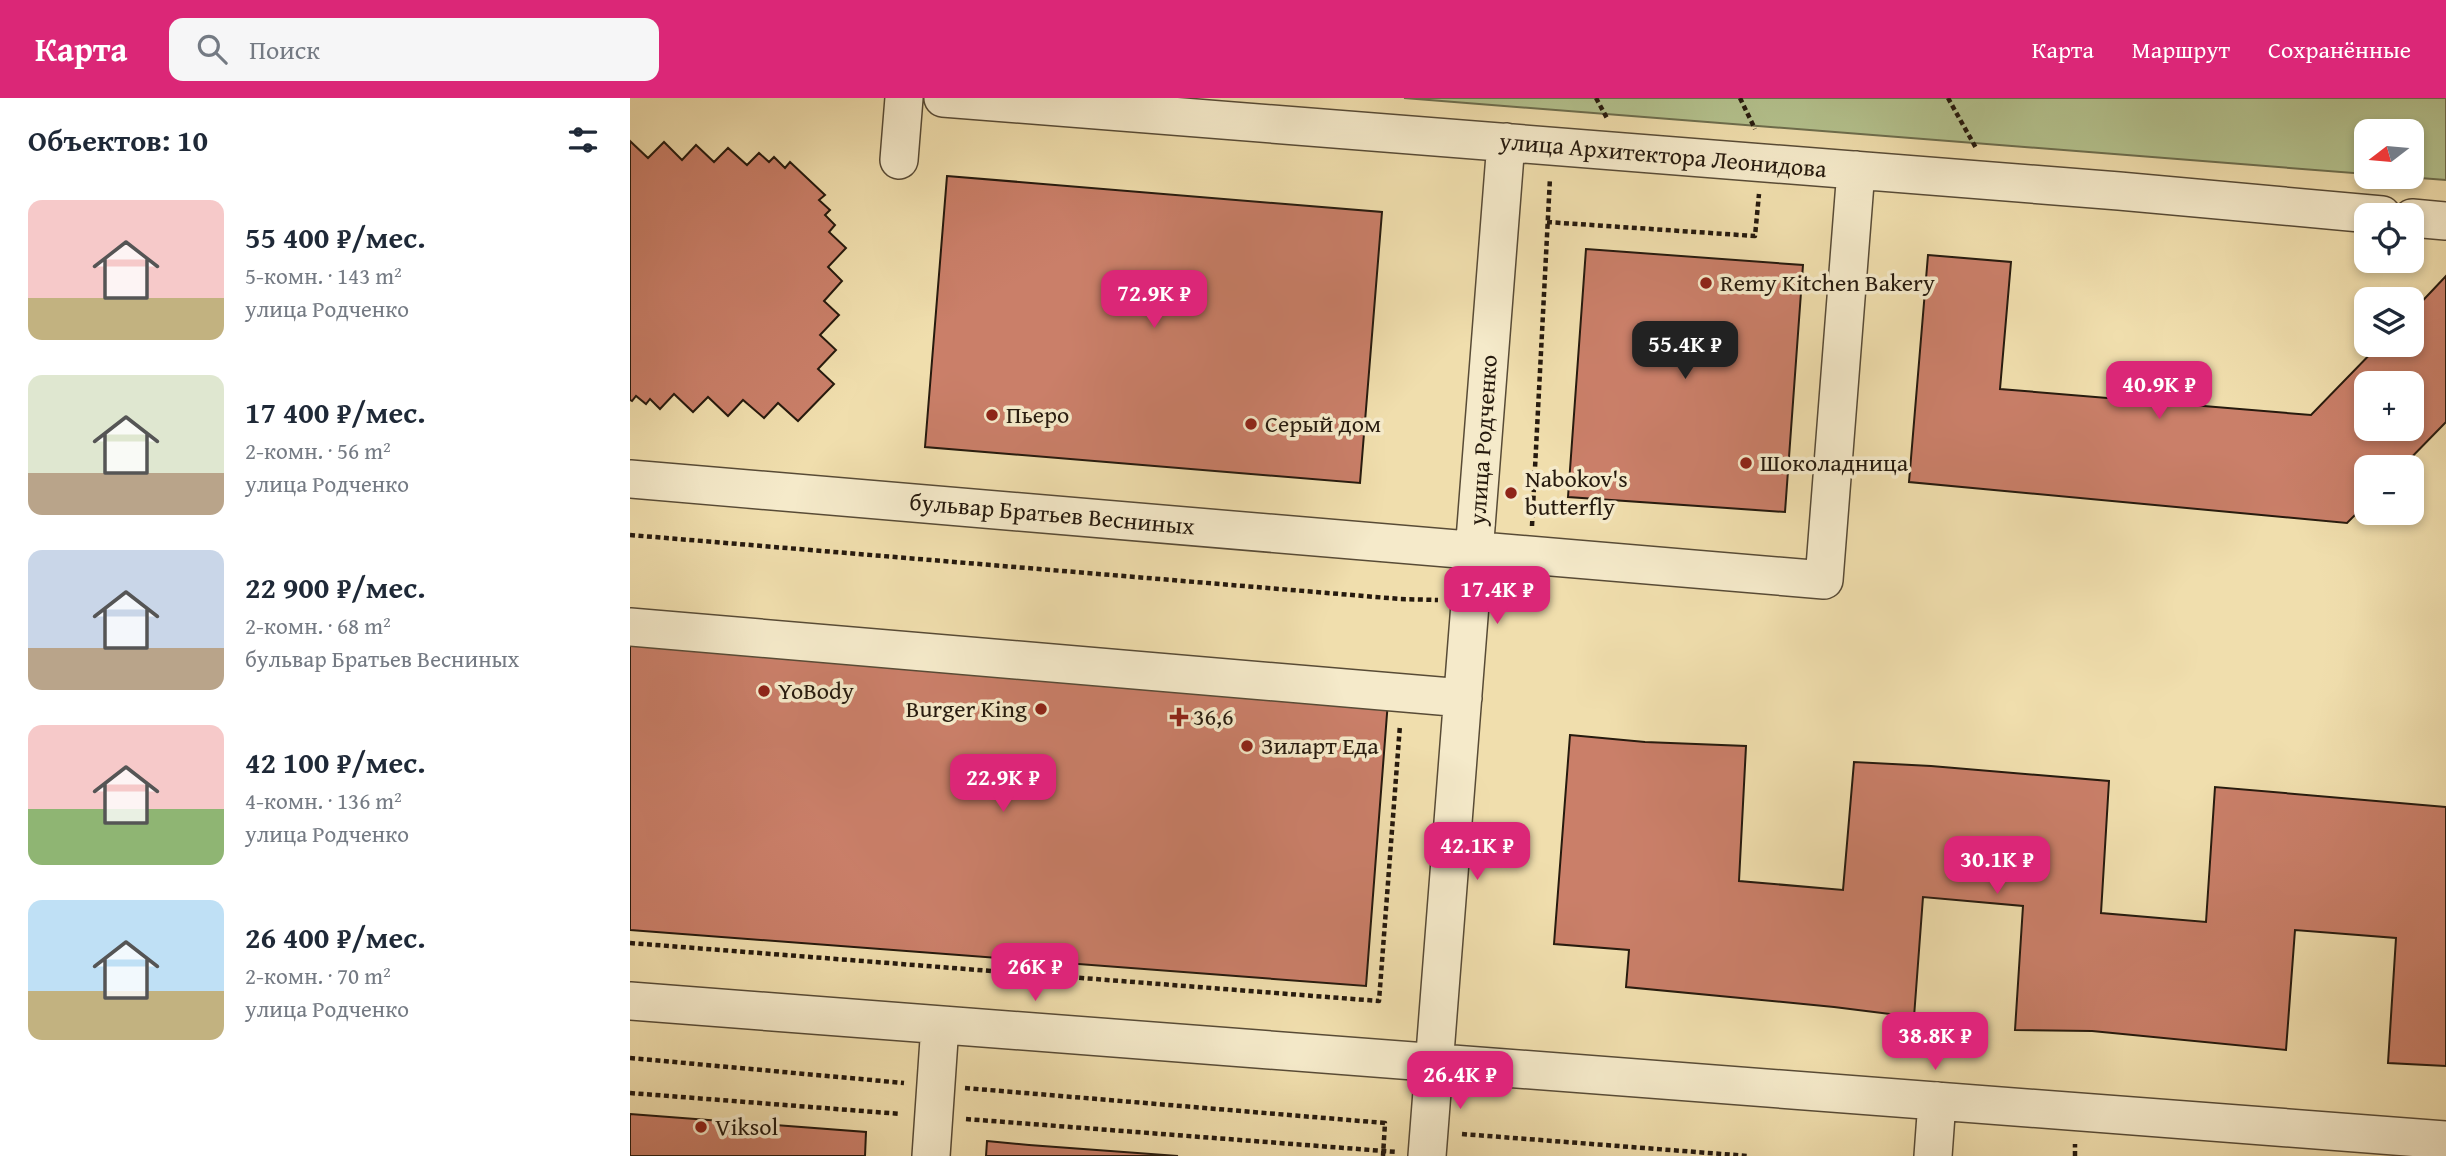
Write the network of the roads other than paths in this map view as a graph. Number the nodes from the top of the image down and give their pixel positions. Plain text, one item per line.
1 (888, 98) edge
2 (904, 98) edge
3 (943, 98) edge
4 (1506, 142) junction
5 (1856, 170) junction
6 (2354, 213) edge
7 (2424, 219) edge
8 (2446, 221) edge
9 (630, 479) edge
10 (1474, 549) junction
11 (630, 626) edge
12 (1463, 698) junction
13 (630, 1001) edge
14 (940, 1025) junction
15 (1435, 1062) junction
16 (1937, 1101) junction
17 (2436, 1145) edge
18 (1439, 1151) edge
19 (930, 1156) edge
20 (1933, 1156) edge

1 - 2 street
3 - 4 street, улица Архитектора Леонидова
4 - 5 street, улица Архитектора Леонидова
4 - 10 street, улица Родченко
5 - 6 street, улица Архитектора Леонидова
5 - 10 street, бульвар Братьев Весниных
7 - 8 street
9 - 10 street, бульвар Братьев Весниных
10 - 12 street, улица Родченко
11 - 12 street
12 - 15 street, улица Родченко
13 - 14 street
14 - 15 street
14 - 19 street
15 - 16 street
15 - 18 street, улица Родченко
16 - 17 street
16 - 20 street

